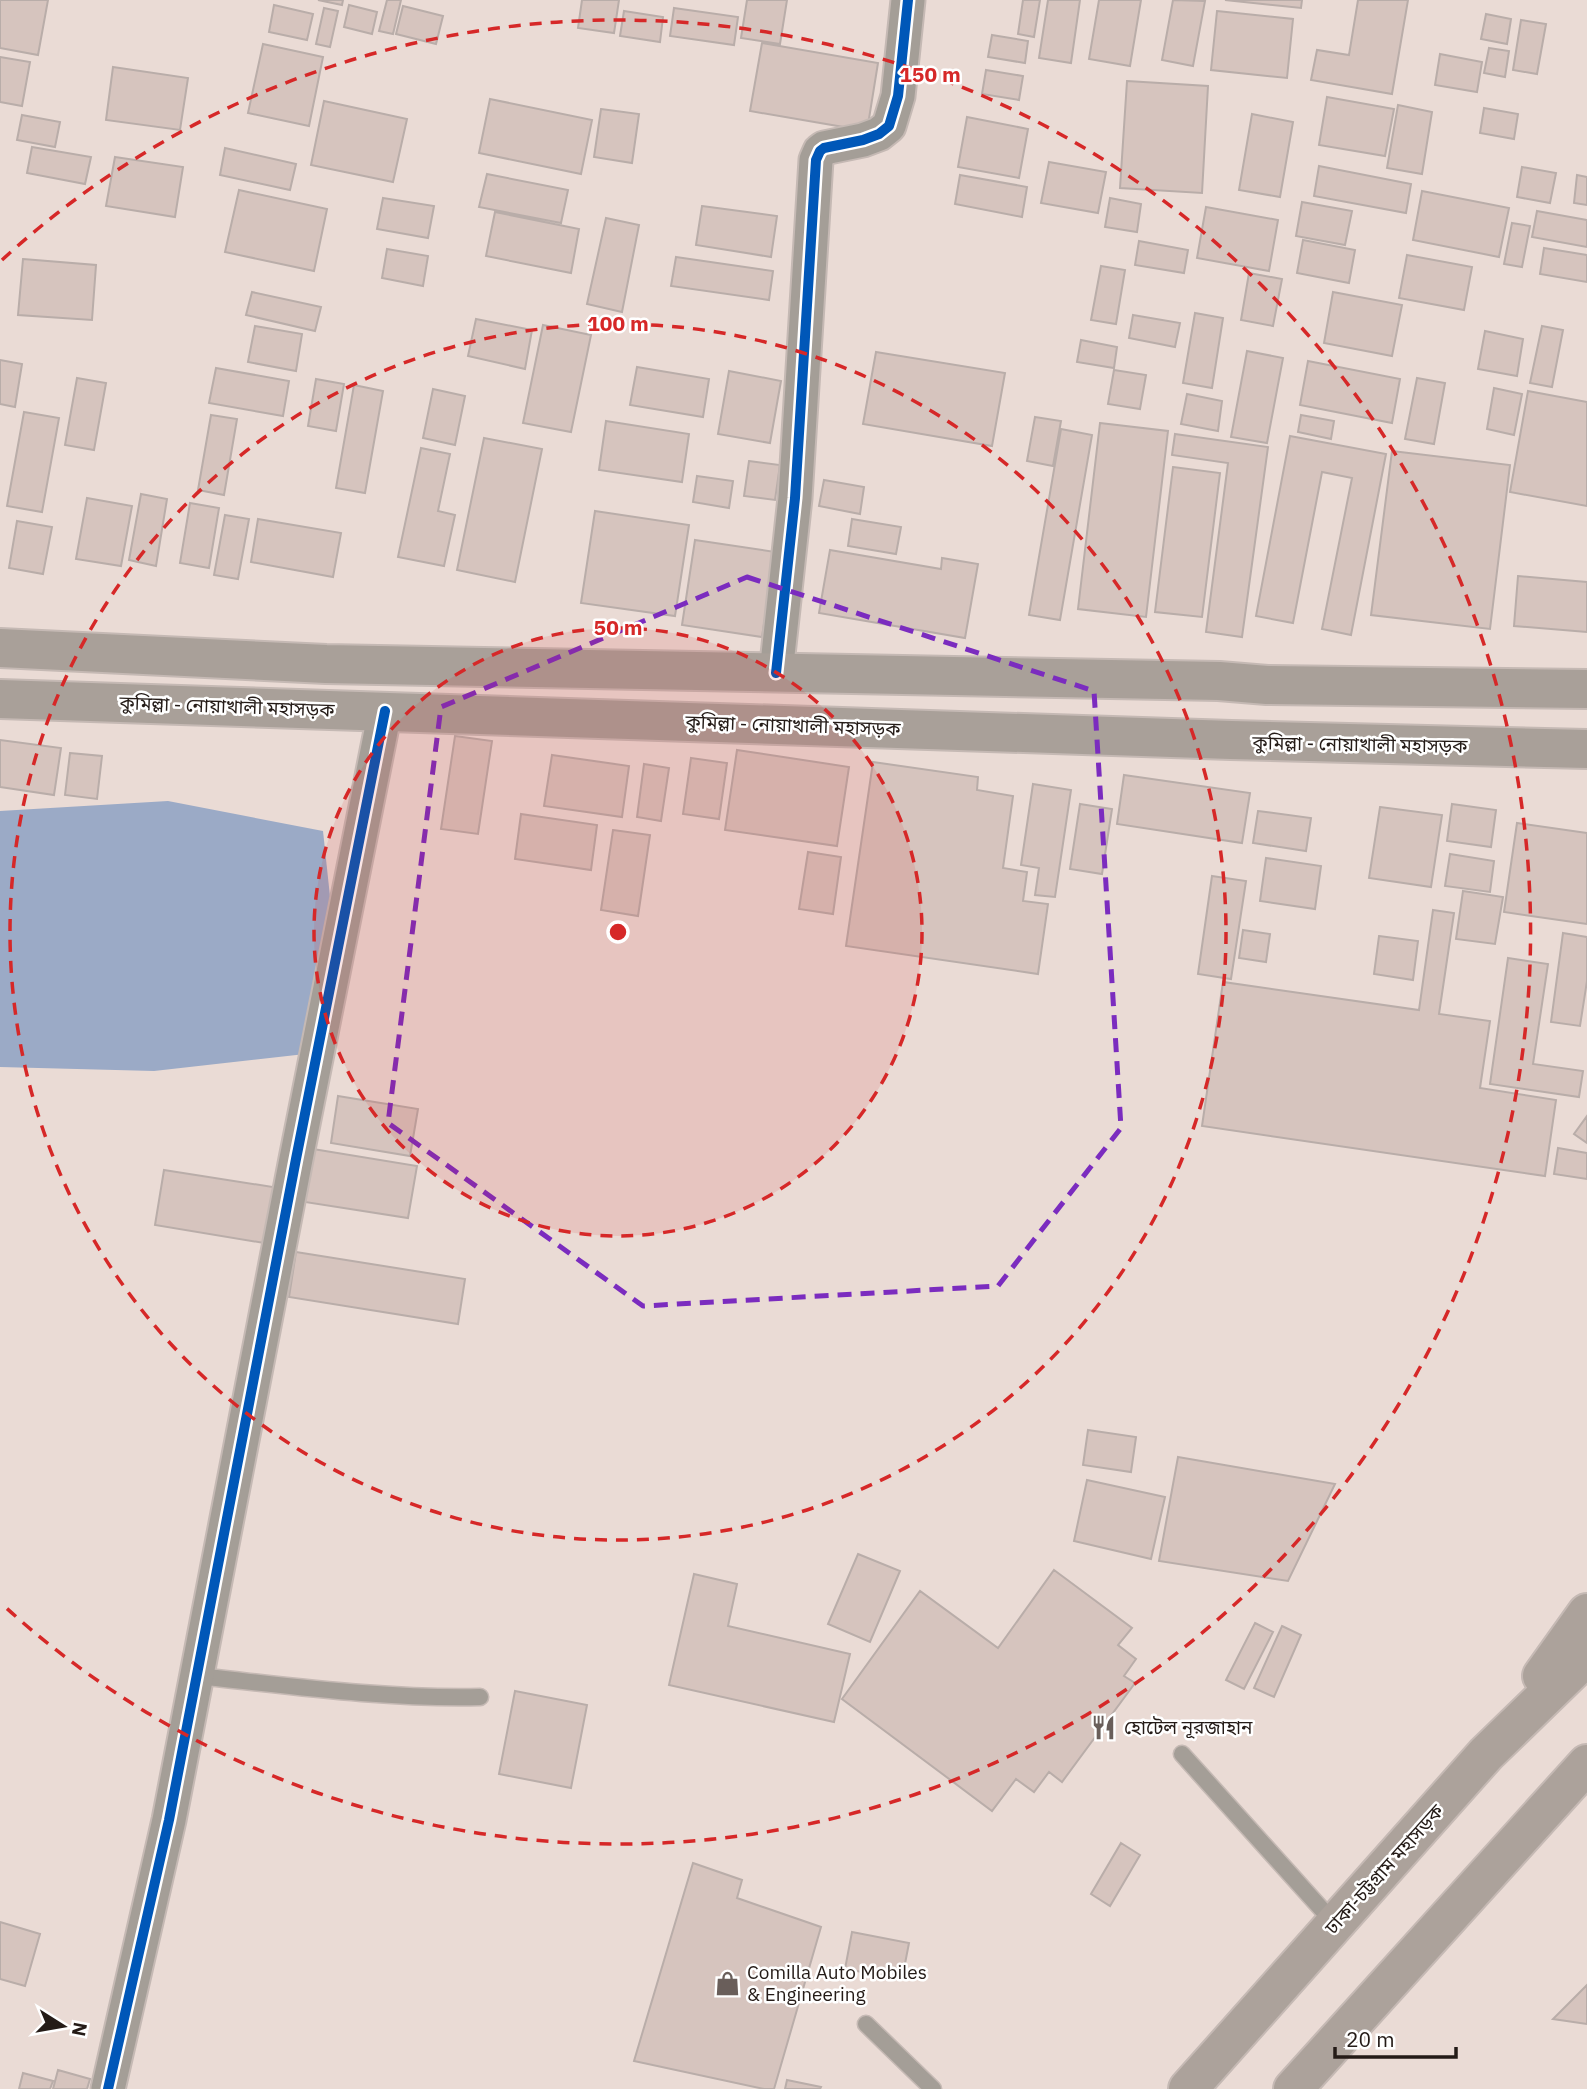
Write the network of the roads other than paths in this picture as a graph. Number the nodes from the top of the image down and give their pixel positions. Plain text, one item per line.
1 (908, 0) edge
2 (0, 648) edge
3 (776, 673) junction
4 (1219, 681) junction
5 (1587, 689) edge
6 (0, 699) edge
7 (385, 711) junction
8 (1231, 740) junction
9 (1587, 749) edge
10 (1587, 1613) edge
11 (1587, 1656) edge
12 (197, 1676) junction
13 (480, 1697) dead end
14 (1182, 1754) dead end
15 (1486, 1754) junction
16 (1587, 1764) edge
17 (1587, 1776) edge
18 (1550, 1804) junction
19 (1335, 1924) junction
20 (866, 2024) dead end
21 (108, 2089) edge
22 (933, 2089) edge
23 (1188, 2089) edge
24 (1293, 2089) edge

1 - 3 street
2 - 3 main road
3 - 4 main road
4 - 5 main road
4 - 8 main road
6 - 7 main road, কুমিল্লা - নোয়াখালী মহাসড়ক
7 - 8 main road, কুমিল্লা - নোয়াখালী মহাসড়ক
7 - 12 street
8 - 9 main road, কুমিল্লা - নোয়াখালী মহাসড়ক
10 - 15 highway
11 - 15 highway, ঢাকা-চট্টগ্রাম মহাসড়ক
12 - 13 lane
12 - 21 street
14 - 19 lane
15 - 19 highway, ঢাকা-চট্টগ্রাম মহাসড়ক
16 - 18 highway
17 - 18 highway
18 - 24 highway
19 - 23 highway, ঢাকা-চট্টগ্রাম মহাসড়ক
20 - 22 lane

